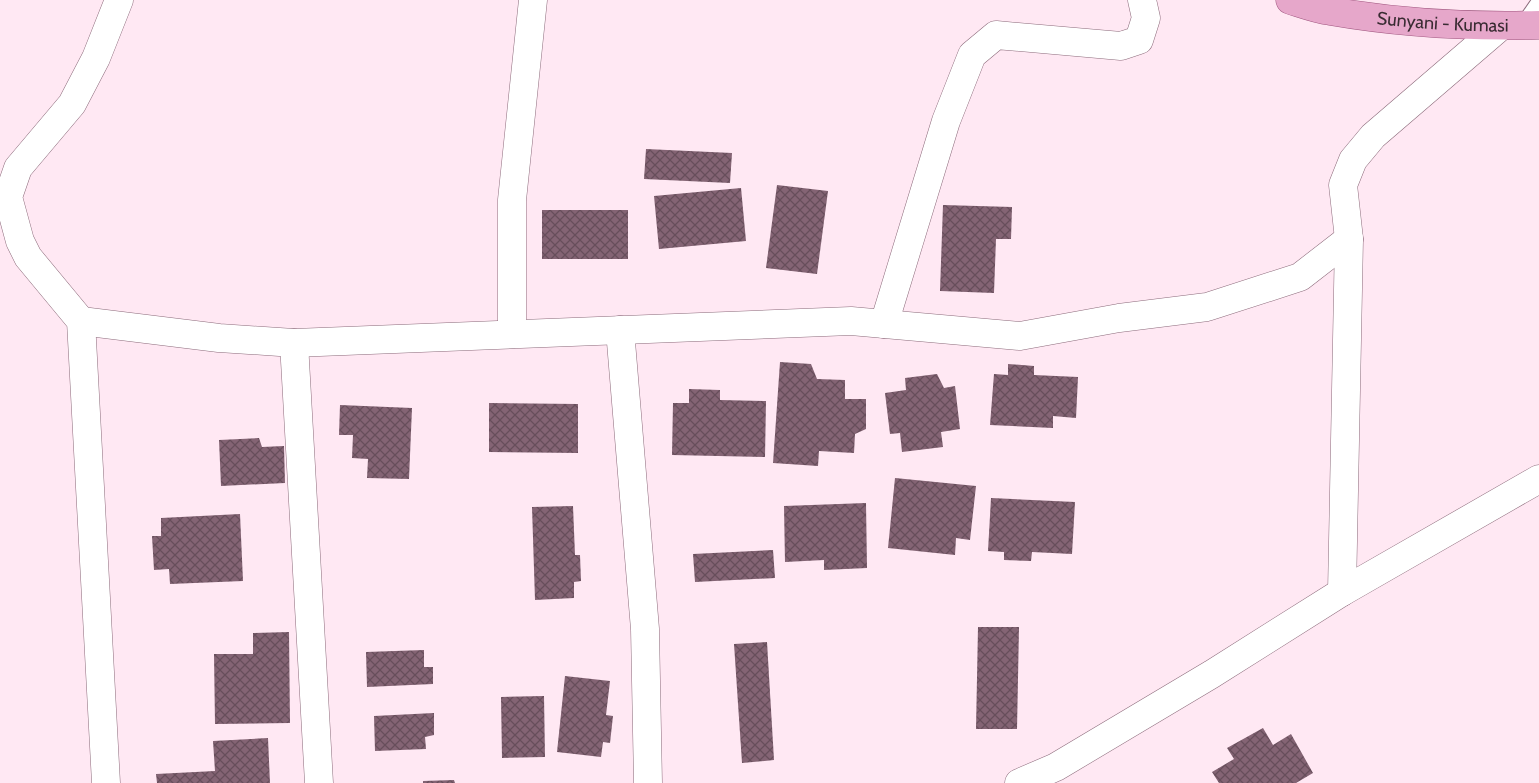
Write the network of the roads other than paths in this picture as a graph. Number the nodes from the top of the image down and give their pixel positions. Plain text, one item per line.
1 (119, 0) edge
2 (533, 0) edge
3 (1142, 0) edge
4 (1290, 0) edge
5 (1539, 2) edge
6 (1521, 25) edge
7 (1349, 239) junction
8 (81, 321) junction
9 (884, 324) junction
10 (620, 330) junction
11 (512, 334) junction
12 (294, 343) junction
13 (1539, 479) edge
14 (1342, 592) junction
15 (106, 783) edge
16 (318, 783) edge
17 (648, 783) edge
18 (1019, 783) edge

1 - 8 street
2 - 11 street
3 - 9 street
4 - 6 main road, Sunyani - Kumasi
5 - 6 lane
6 - 7 street
7 - 9 street
7 - 14 street
8 - 12 street
8 - 15 street
9 - 10 street
10 - 11 street
10 - 17 street
11 - 12 street
12 - 16 street
13 - 14 street
14 - 18 street

